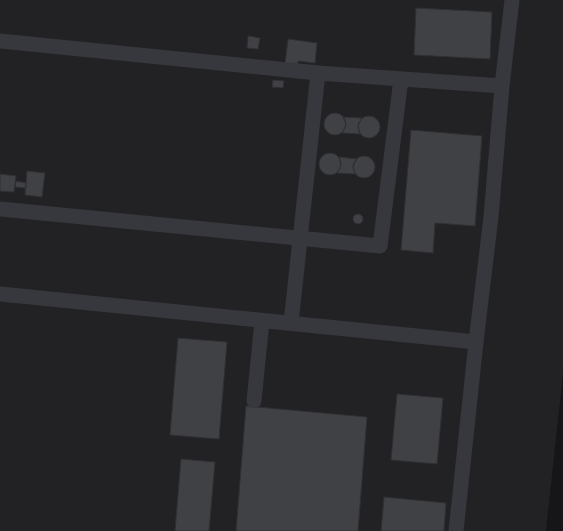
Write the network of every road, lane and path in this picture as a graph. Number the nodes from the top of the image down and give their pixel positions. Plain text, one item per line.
1 (512, 0) edge
2 (0, 41) edge
3 (318, 73) junction
4 (400, 79) junction
5 (502, 86) junction
6 (0, 209) edge
7 (300, 240) junction
8 (0, 294) edge
9 (262, 321) junction
10 (291, 323) junction
11 (476, 342) junction
12 (254, 401) dead end
13 (456, 531) edge

1 - 5 lane
2 - 3 lane
3 - 4 lane
3 - 7 lane
4 - 5 lane
4 - 7 lane
5 - 11 lane
6 - 7 lane
7 - 10 lane
8 - 9 lane
9 - 10 lane
9 - 12 lane
10 - 11 lane
11 - 13 lane

